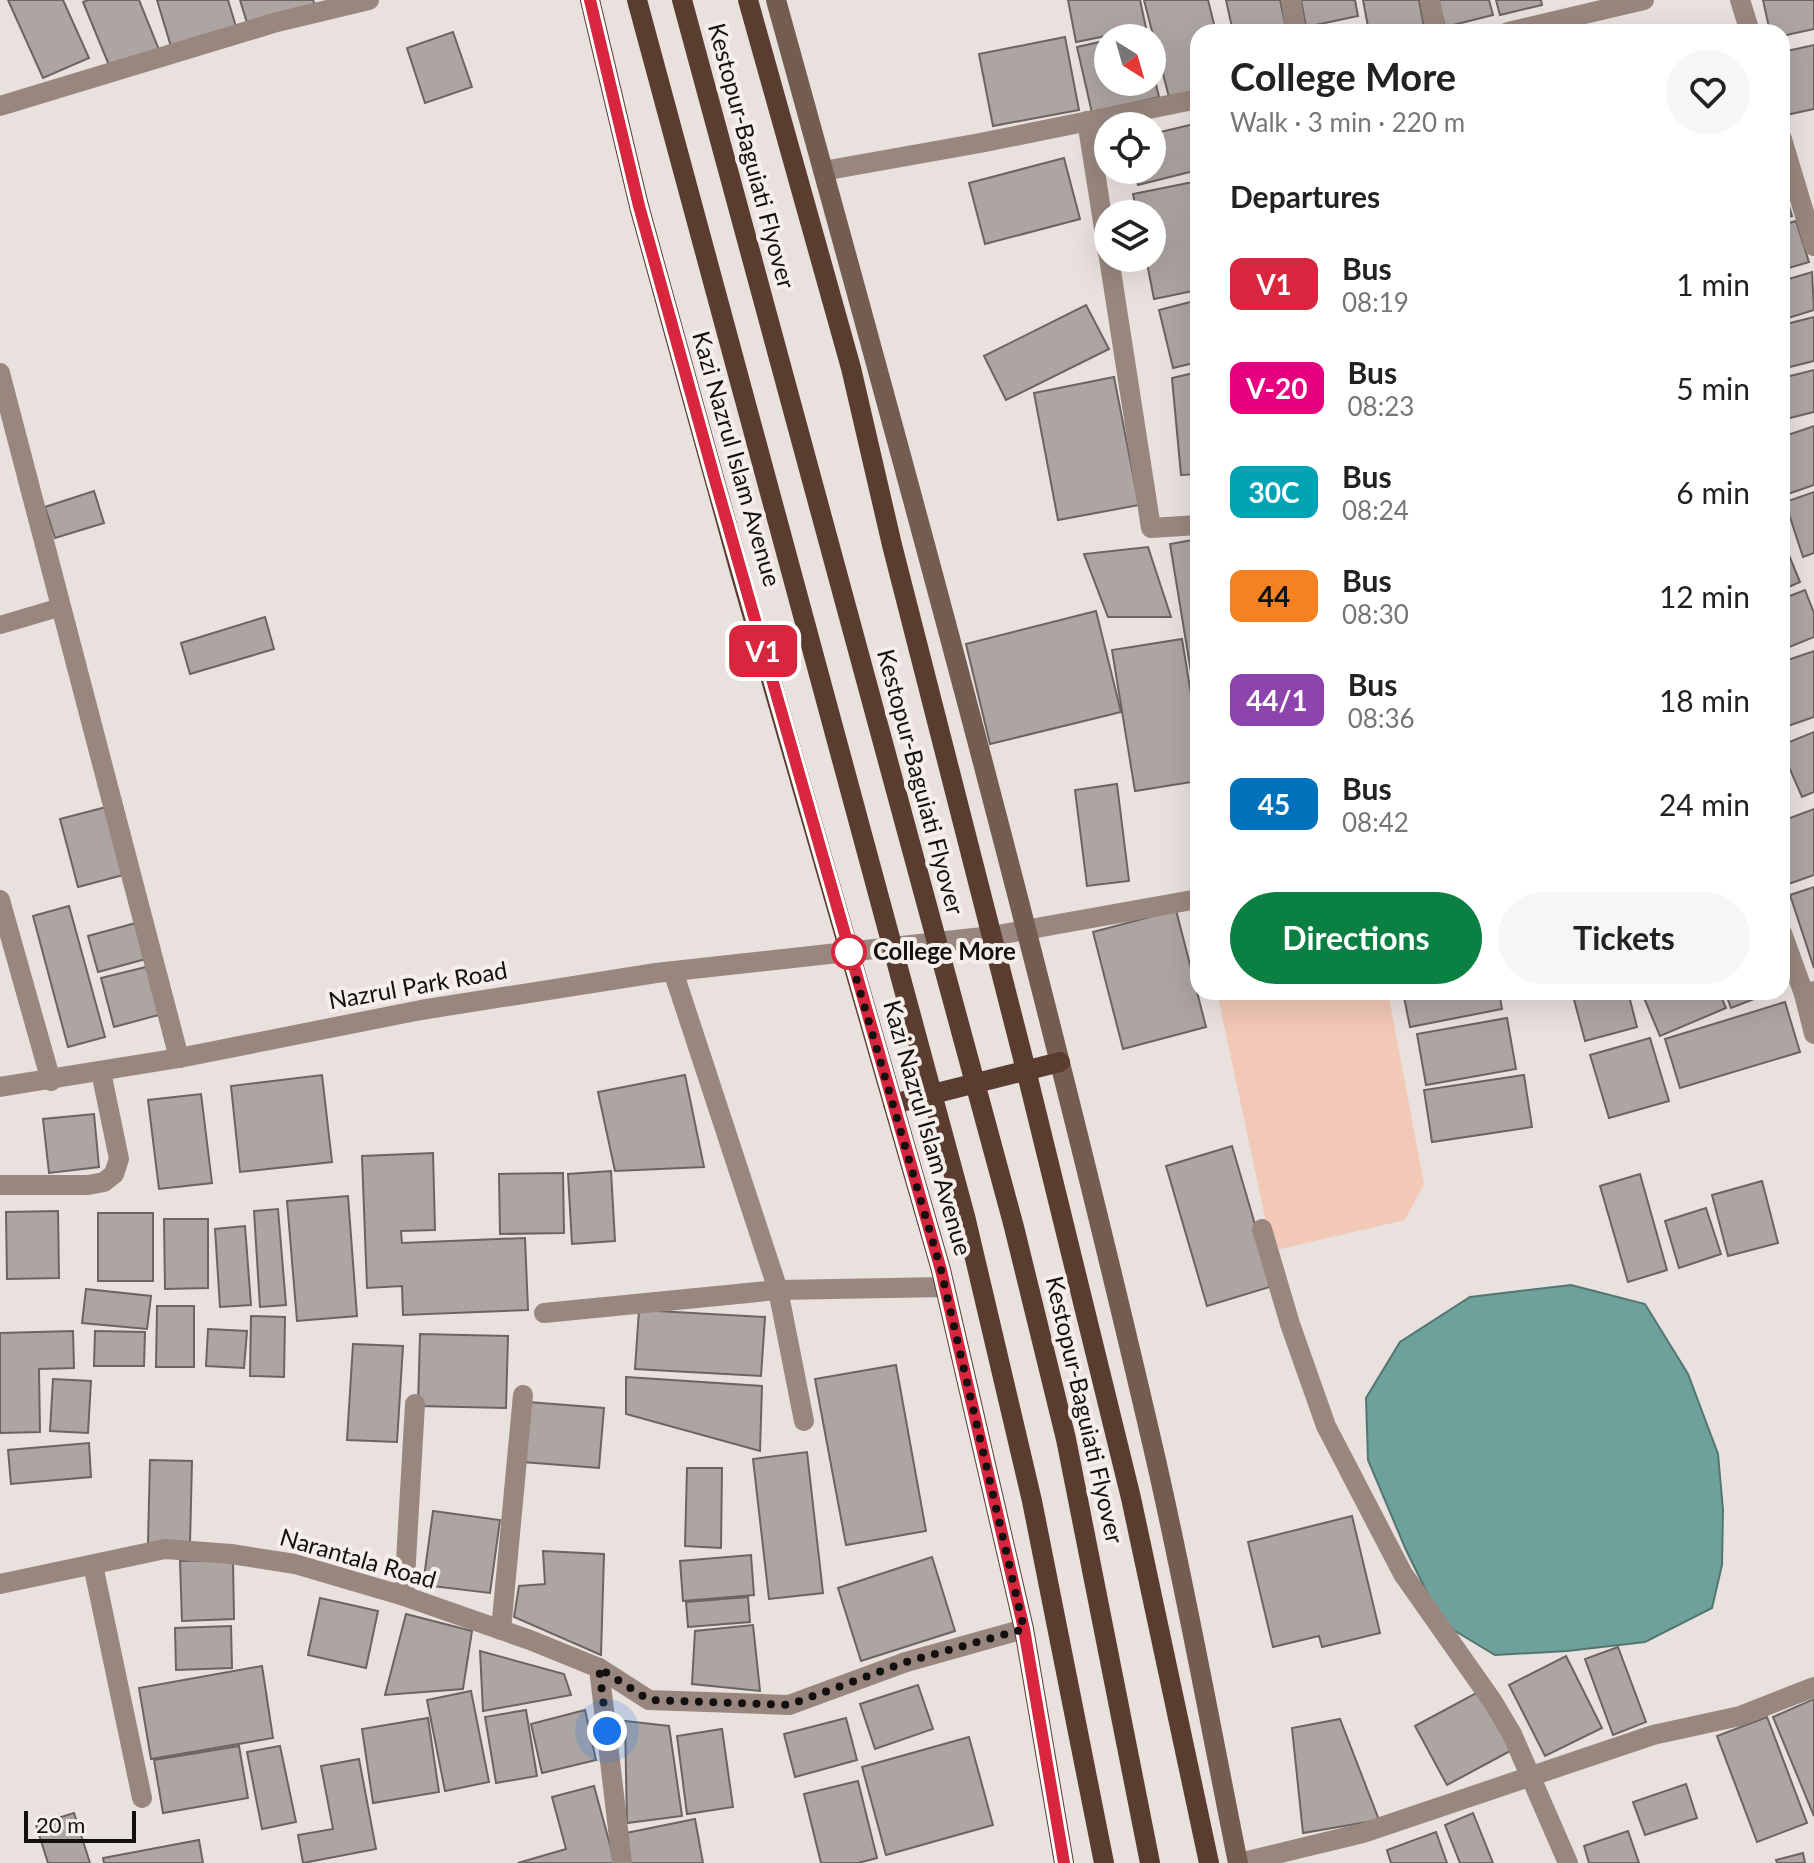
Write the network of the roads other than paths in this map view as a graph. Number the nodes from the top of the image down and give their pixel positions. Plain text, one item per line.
1 (369, 0) edge
2 (590, 0) edge
3 (637, 0) edge
4 (682, 0) edge
5 (748, 0) edge
6 (776, 0) edge
7 (1291, 0) edge
8 (1430, 0) edge
9 (1644, 0) edge
10 (1740, 0) edge
11 (1559, 17) edge
12 (1295, 24) edge
13 (1434, 24) edge
14 (1535, 24) edge
15 (1748, 24) edge
16 (1190, 101) edge
17 (0, 106) edge
18 (1087, 121) junction
19 (1790, 166) edge
20 (823, 171) junction
21 (1099, 200) edge
22 (1814, 246) edge
23 (1111, 272) edge
24 (0, 373) edge
25 (1190, 526) edge
26 (61, 607) junction
27 (0, 625) edge
28 (0, 900) edge
29 (1190, 900) edge
30 (1028, 929) junction
31 (992, 936) junction
32 (848, 950) junction
33 (1790, 951) edge
34 (673, 971) junction
35 (1809, 993) edge
36 (1814, 1034) edge
37 (179, 1058) junction
38 (1060, 1062) junction
39 (1026, 1070) junction
40 (101, 1072) junction
41 (51, 1081) junction
42 (0, 1087) edge
43 (893, 1104) junction
44 (0, 1185) edge
45 (1262, 1229) dead end
46 (945, 1287) junction
47 (778, 1290) junction
48 (544, 1313) dead end
49 (523, 1395) dead end
50 (415, 1404) dead end
51 (804, 1421) dead end
52 (93, 1565) junction
53 (0, 1584) edge
54 (404, 1596) junction
55 (1024, 1629) junction
56 (501, 1630) junction
57 (599, 1668) junction
58 (1814, 1687) edge
59 (1530, 1775) junction
60 (142, 1798) dead end
61 (622, 1863) edge
62 (1064, 1863) edge
63 (1104, 1863) edge
64 (1150, 1863) edge
65 (1209, 1863) edge
66 (1238, 1863) edge
67 (1568, 1863) edge

1 - 17 street
2 - 32 main road, Kazi Nazrul Islam Avenue
3 - 63 main road
4 - 64 main road, Kestopur-Baguiati Flyover
5 - 31 main road
6 - 20 street
7 - 12 street
8 - 13 street
9 - 11 street
10 - 15 street
11 - 14 street
16 - 18 street
18 - 20 street
18 - 21 street
19 - 22 street
20 - 30 street
23 - 25 street
24 - 26 street
26 - 27 lane
26 - 37 street
28 - 41 street
29 - 30 street, Nazrul Park Road
30 - 31 street, Nazrul Park Road
30 - 38 street
31 - 32 street, Nazrul Park Road
31 - 39 main road
32 - 34 street, Nazrul Park Road
32 - 43 main road, Kazi Nazrul Islam Avenue
33 - 35 street
34 - 37 street, Nazrul Park Road
34 - 47 street
35 - 36 street
37 - 40 street, Nazrul Park Road
38 - 39 main road
38 - 66 street
39 - 43 main road
39 - 65 main road
40 - 41 street, Nazrul Park Road
40 - 44 street
41 - 42 street, Nazrul Park Road
43 - 46 main road, Kazi Nazrul Islam Avenue
45 - 59 street
46 - 47 street
46 - 55 main road, Kazi Nazrul Islam Avenue
47 - 48 street
47 - 51 street
49 - 56 street
50 - 54 street
52 - 53 street, Narantala Road
52 - 54 street, Narantala Road
52 - 60 street
54 - 56 street, Narantala Road
55 - 57 street, Narantala Road
55 - 62 main road, Kazi Nazrul Islam Avenue
56 - 57 street, Narantala Road
57 - 61 street
58 - 59 street
59 - 66 street
59 - 67 street

